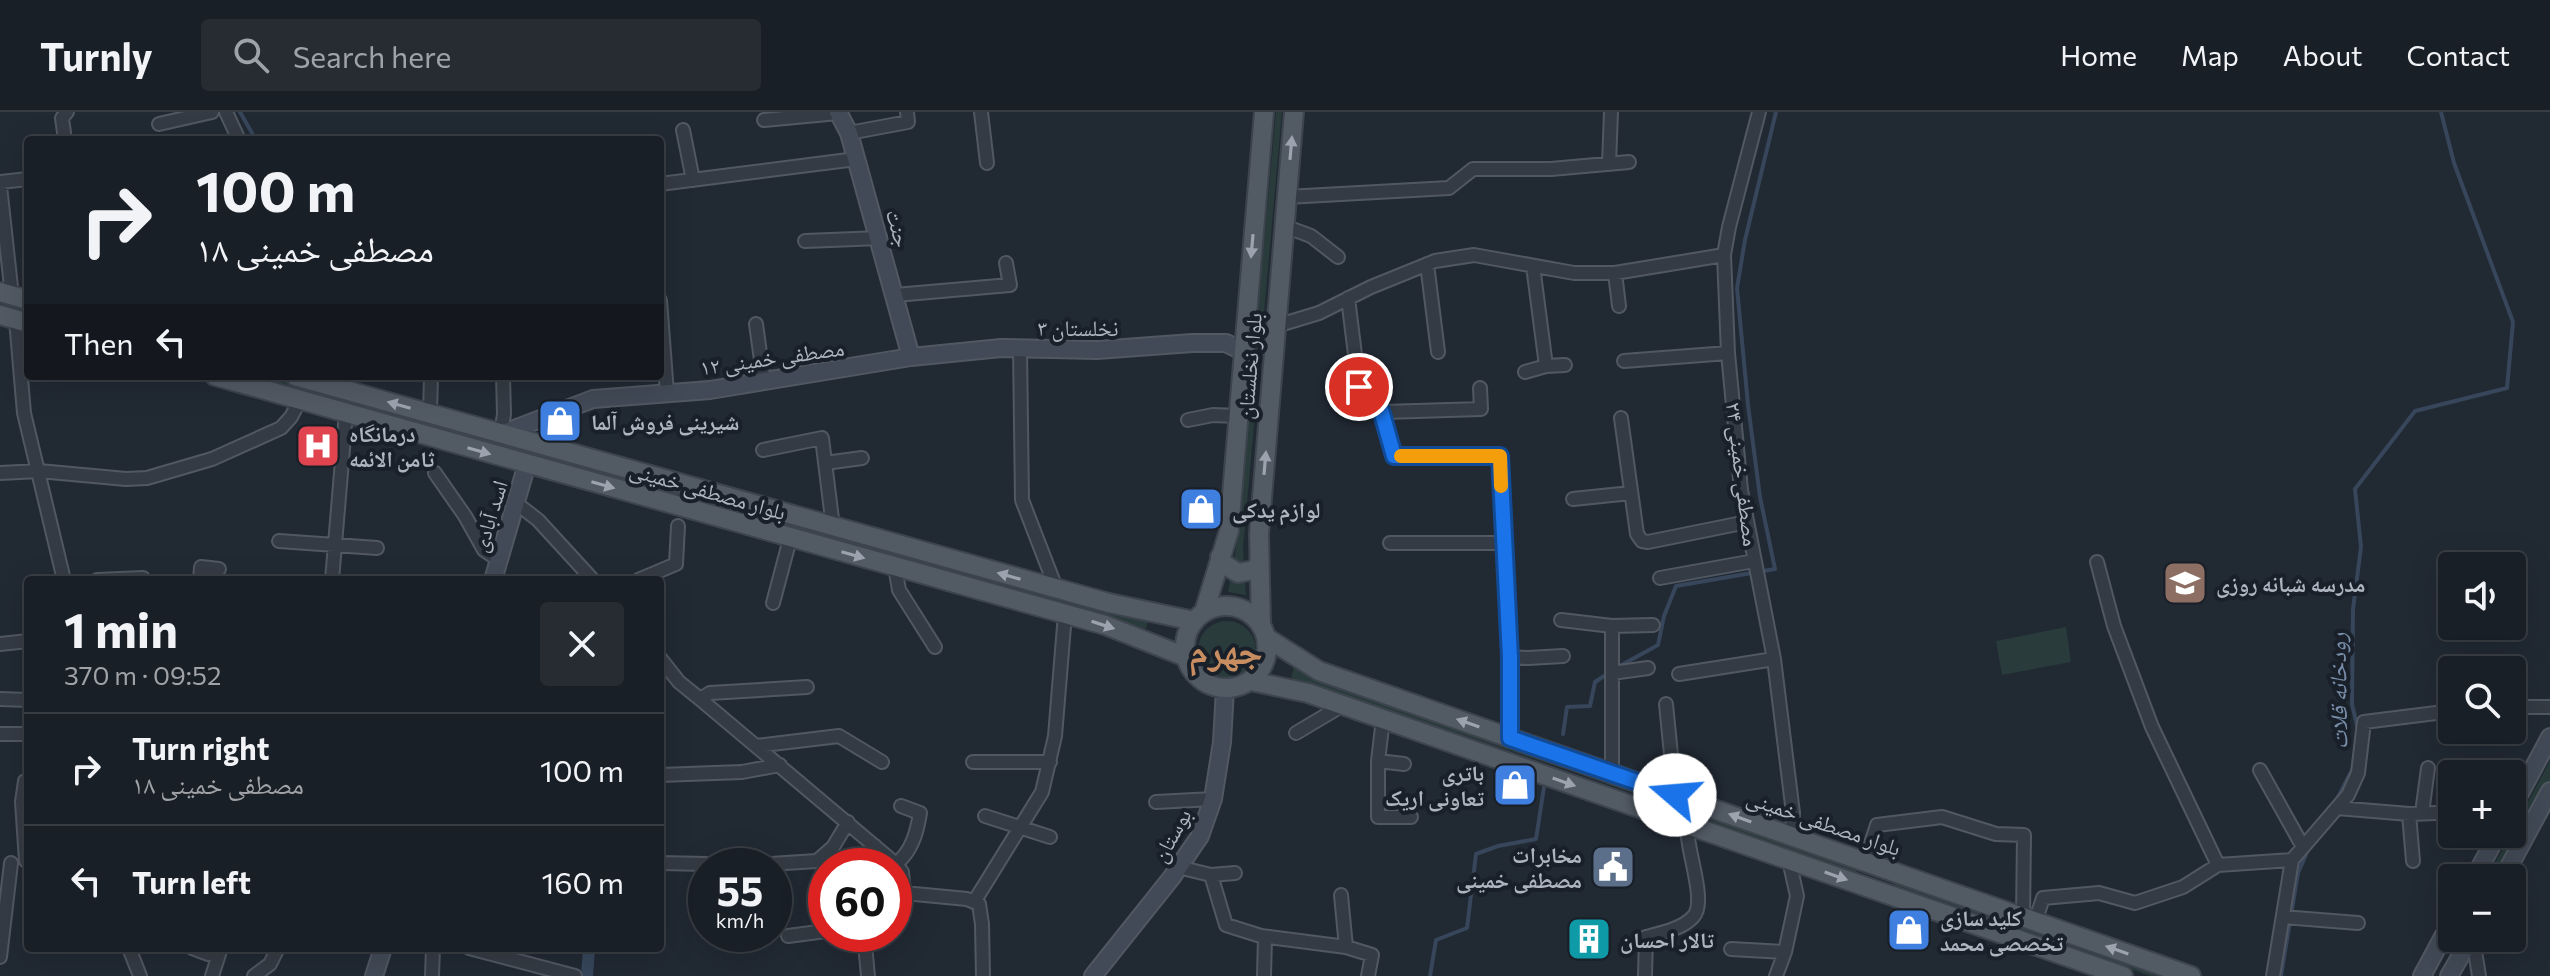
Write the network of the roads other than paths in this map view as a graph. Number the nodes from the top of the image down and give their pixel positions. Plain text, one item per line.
1 (67, 112) edge
2 (212, 112) edge
3 (226, 112) edge
4 (838, 112) edge
5 (907, 112) edge
6 (981, 112) edge
7 (1264, 112) edge
8 (1294, 112) edge
9 (1611, 112) edge
10 (1759, 112) edge
11 (764, 120) dead end
12 (159, 124) dead end
13 (683, 130) dead end
14 (849, 133) junction
15 (64, 136) edge
16 (237, 136) edge
17 (856, 159) junction
18 (1629, 162) dead end
19 (987, 163) dead end
20 (1609, 164) junction
21 (24, 180) edge
22 (693, 180) junction
23 (0, 184) edge
24 (664, 184) edge
25 (1287, 197) junction
26 (1284, 226) junction
27 (880, 238) junction
28 (805, 241) dead end
29 (1724, 255) junction
30 (1338, 257) dead end
31 (1006, 263) dead end
32 (1427, 264) junction
33 (1533, 266) junction
34 (1615, 273) junction
35 (895, 295) junction
36 (13, 296) edge
37 (1348, 298) junction
38 (1619, 306) dead end
39 (15, 320) edge
40 (756, 324) dead end
41 (1276, 326) junction
42 (1020, 348) junction
43 (1244, 352) junction
44 (1438, 352) dead end
45 (664, 353) edge
46 (1728, 353) junction
47 (911, 357) junction
48 (1624, 361) dead end
49 (1565, 365) dead end
50 (1546, 366) junction
51 (1525, 372) dead end
52 (229, 380) edge
53 (309, 380) edge
54 (431, 380) edge
55 (503, 380) edge
56 (764, 382) junction
57 (1480, 388) dead end
58 (667, 393) junction
59 (300, 400) junction
60 (1381, 410) junction
61 (346, 413) junction
62 (430, 414) junction
63 (1238, 416) junction
64 (1621, 418) dead end
65 (1188, 420) dead end
66 (501, 434) junction
67 (534, 444) junction
68 (763, 450) dead end
69 (862, 458) dead end
70 (825, 463) junction
71 (527, 464) junction
72 (39, 471) junction
73 (0, 473) edge
74 (435, 473) dead end
75 (1631, 493) junction
76 (1573, 499) dead end
77 (516, 503) junction
78 (765, 508) junction
79 (1747, 522) junction
80 (678, 526) dead end
81 (833, 527) junction
82 (759, 529) junction
83 (790, 539) junction
84 (279, 541) dead end
85 (1390, 543) dead end
86 (1504, 543) junction
87 (335, 545) junction
88 (377, 548) dead end
89 (1220, 557) junction
90 (499, 560) junction
91 (1754, 561) junction
92 (2097, 562) dead end
93 (1259, 564) junction
94 (895, 567) junction
95 (219, 569) dead end
96 (63, 576) edge
97 (200, 576) edge
98 (332, 576) edge
99 (494, 576) edge
100 (589, 576) edge
101 (648, 576) edge
102 (1660, 578) dead end
103 (1056, 588) junction
104 (773, 603) dead end
105 (1065, 614) junction
106 (1199, 617) junction
107 (1561, 620) dead end
108 (1653, 625) dead end
109 (1612, 626) junction
110 (1264, 631) junction
111 (24, 641) edge
112 (0, 644) edge
113 (935, 647) dead end
114 (1563, 656) dead end
115 (1186, 657) junction
116 (1510, 657) junction
117 (1774, 659) junction
118 (664, 666) edge
119 (1648, 668) dead end
120 (1612, 673) junction
121 (1679, 674) dead end
122 (1251, 681) junction
123 (807, 687) dead end
124 (1225, 689) junction
125 (0, 699) edge
126 (700, 699) junction
127 (24, 700) edge
128 (1666, 704) dead end
129 (1343, 705) junction
130 (2526, 707) edge
131 (2550, 707) edge
132 (2438, 713) edge
133 (1383, 719) junction
134 (1296, 733) dead end
135 (0, 734) edge
136 (24, 734) edge
137 (2550, 737) edge
138 (1510, 738) junction
139 (756, 746) junction
140 (1378, 761) junction
141 (882, 762) dead end
142 (973, 762) dead end
143 (1050, 762) junction
144 (1404, 764) dead end
145 (780, 765) junction
146 (2428, 768) dead end
147 (2260, 770) dead end
148 (1612, 774) junction
149 (664, 775) edge
150 (2526, 782) edge
151 (24, 788) edge
152 (2550, 791) edge
153 (1675, 795) junction
154 (1213, 799) junction
155 (1156, 802) dead end
156 (901, 806) dead end
157 (2337, 808) junction
158 (2415, 813) junction
159 (2437, 813) dead end
160 (985, 816) dead end
161 (1411, 817) dead end
162 (848, 822) junction
163 (1687, 824) junction
164 (24, 825) edge
165 (1019, 828) junction
166 (1050, 837) dead end
167 (1792, 837) junction
168 (875, 846) joint
169 (2303, 847) junction
170 (877, 848) edge
171 (910, 848) edge
172 (1789, 860) junction
173 (2292, 860) junction
174 (2413, 861) dead end
175 (664, 863) edge
176 (2511, 864) edge
177 (5, 865) edge
178 (1874, 865) junction
179 (2218, 865) junction
180 (1178, 867) junction
181 (1235, 873) dead end
182 (1211, 875) junction
183 (1874, 889) junction
184 (912, 894) edge
185 (1341, 895) dead end
186 (976, 903) junction
187 (2284, 917) junction
188 (2029, 920) junction
189 (2358, 923) dead end
190 (1265, 937) junction
191 (2438, 946) edge
192 (1346, 947) junction
193 (1731, 949) dead end
194 (131, 952) edge
195 (220, 952) edge
196 (276, 952) edge
197 (382, 952) edge
198 (433, 952) edge
199 (484, 952) edge
200 (866, 952) edge
201 (1785, 952) junction
202 (2464, 952) edge
203 (2475, 952) edge
204 (0, 957) edge
205 (140, 976) edge
206 (212, 976) edge
207 (254, 976) edge
208 (374, 976) edge
209 (432, 976) edge
210 (575, 976) edge
211 (868, 976) edge
212 (983, 976) edge
213 (1093, 976) edge
214 (1264, 976) edge
215 (1368, 976) edge
216 (1645, 976) edge
217 (1776, 976) edge
218 (2123, 976) edge
219 (2191, 976) edge
220 (2273, 976) edge
221 (2422, 976) edge
222 (2449, 976) edge
223 (2479, 976) edge

1 - 15 street
2 - 12 street
3 - 16 street
4 - 11 street
4 - 14 street, جنت
5 - 14 street
6 - 19 street
7 -> 43 main road, بلوار نخلستان
25 -> 8 main road, بلوار نخلستان
9 - 20 street
10 - 29 street, مصطفی خمینی ۲۴
13 - 22 street
14 - 17 street, جنت
17 - 22 street
17 - 27 street, جنت
18 - 20 street
20 - 25 street
21 - 23 street
22 - 24 street
23 - 36 street
25 - 26 main road, بلوار نخلستان
26 - 30 street
26 - 41 main road, بلوار نخلستان
27 - 28 street
27 - 35 street, جنت
29 - 34 street
29 - 46 street, مصطفی خمینی ۲۴
31 - 35 street
32 - 33 street
32 - 37 street
32 - 44 street
33 - 34 street
33 - 50 street
34 - 38 street
35 - 47 street, جنت
37 - 41 street
37 - 60 street
39 - 72 street
40 - 56 street
93 -> 41 main road, بلوار نخلستان
42 - 43 street, نخلستان ۳
42 - 47 street, نخلستان ۳
42 - 103 street
43 - 63 main road, بلوار نخلستان
45 - 58 street
46 - 48 street
46 - 79 street, مصطفی خمینی ۲۴
47 - 56 street, مصطفی خمینی ۱۲
49 - 50 street
50 - 51 street
52 - 59 main road, بلوار مصطفی خمینی
62 -> 53 main road, بلوار مصطفی خمینی
54 - 62 street
55 - 66 street
56 - 58 street, مصطفی خمینی ۱۲
57 - 60 street
58 - 66 street, مصطفی خمینی ۱۲
59 - 61 main road, بلوار مصطفی خمینی
59 - 72 street
60 - 86 street
61 -> 71 main road, بلوار مصطفی خمینی
61 - 87 street
62 - 66 main road, بلوار مصطفی خمینی
63 - 65 street
63 - 89 main road, بلوار نخلستان
64 - 75 street
66 - 67 main road, بلوار مصطفی خمینی
67 - 71 main road
67 - 78 main road, بلوار مصطفی خمینی
68 - 70 street
69 - 70 street
70 - 81 street
71 - 77 street, اسد آبادی
71 -> 82 main road, بلوار مصطفی خمینی
72 - 73 street
72 - 96 street
74 - 90 street
75 - 76 street
75 - 79 street
77 - 90 street, اسد آبادی
77 - 100 street
78 - 81 main road, بلوار مصطفی خمینی
78 - 82 main road
79 - 91 street, مصطفی خمینی ۲۴
80 - 101 street
103 -> 81 main road, بلوار مصطفی خمینی
82 - 83 main road, بلوار مصطفی خمینی
83 -> 94 main road, بلوار مصطفی خمینی
83 - 104 street
84 - 87 street
85 - 86 street
86 - 116 street
87 - 88 street
87 - 98 street
89 - 93 main road
89 - 106 main road, بلوار نخلستان
90 - 99 street, اسد آبادی
91 - 102 street
91 - 117 street, مصطفی خمینی ۲۴
92 - 179 street
93 - 110 main road, بلوار نخلستان
94 - 105 main road, بلوار مصطفی خمینی
94 - 113 street
95 - 97 street
103 - 106 main road, بلوار مصطفی خمینی
105 -> 115 main road, بلوار مصطفی خمینی
105 - 143 street
106 - 110 main road
106 - 115 main road
107 - 109 street
108 - 109 street
109 - 120 street
110 - 122 main road
138 -> 110 main road, بلوار مصطفی خمینی
111 - 112 street
114 - 116 street
115 - 124 main road
116 - 138 street
117 - 121 street
117 - 167 street, مصطفی خمینی ۲۴
118 - 126 street
119 - 120 street
120 - 148 street
122 - 124 main road
122 - 129 main road
123 - 126 street
124 - 154 street, بوستان
125 - 127 street
126 - 139 street
128 - 153 street
129 - 133 main road
129 - 134 street
130 - 131 street
132 - 157 street
133 - 140 street
133 -> 163 main road
135 - 136 street
137 - 150 street
138 - 148 main road, بلوار مصطفی خمینی
139 - 141 street
139 - 145 street
140 - 144 street
140 - 161 street
142 - 143 street
143 - 165 street
145 - 149 street
145 - 162 street
146 - 158 street
147 - 169 street
148 - 153 main road, بلوار مصطفی خمینی
151 - 164 street
152 - 176 street
167 -> 153 main road, بلوار مصطفی خمینی
154 - 155 street
154 - 180 street, بوستان
156 - 171 street
157 - 158 street
157 - 169 street
158 - 159 street
158 - 174 street
160 - 165 street
162 - 168 street
162 - 175 street
163 - 172 main road
163 - 216 street
165 - 166 street
165 - 186 street
167 - 178 main road, بلوار مصطفی خمینی
168 - 170 street
169 - 173 street
172 -> 183 main road
172 - 201 street
173 - 179 street
173 - 187 street
177 - 204 street
178 - 183 main road
178 - 188 main road, بلوار مصطفی خمینی
178 - 188 street
179 - 188 street
180 - 182 street
180 - 213 street, بوستان
181 - 182 street
182 - 190 street
183 - 218 main road
184 - 186 street
185 - 192 street
186 - 212 street
187 - 189 street
187 - 220 street
219 -> 188 main road, بلوار مصطفی خمینی
190 - 192 street
190 - 214 street
191 - 221 street
192 - 215 street
193 - 201 street
194 - 205 street
195 - 206 street
196 - 207 street
197 - 208 street
198 - 209 street
199 - 210 street
200 - 211 street
201 - 217 street
202 - 222 street
203 - 223 street

